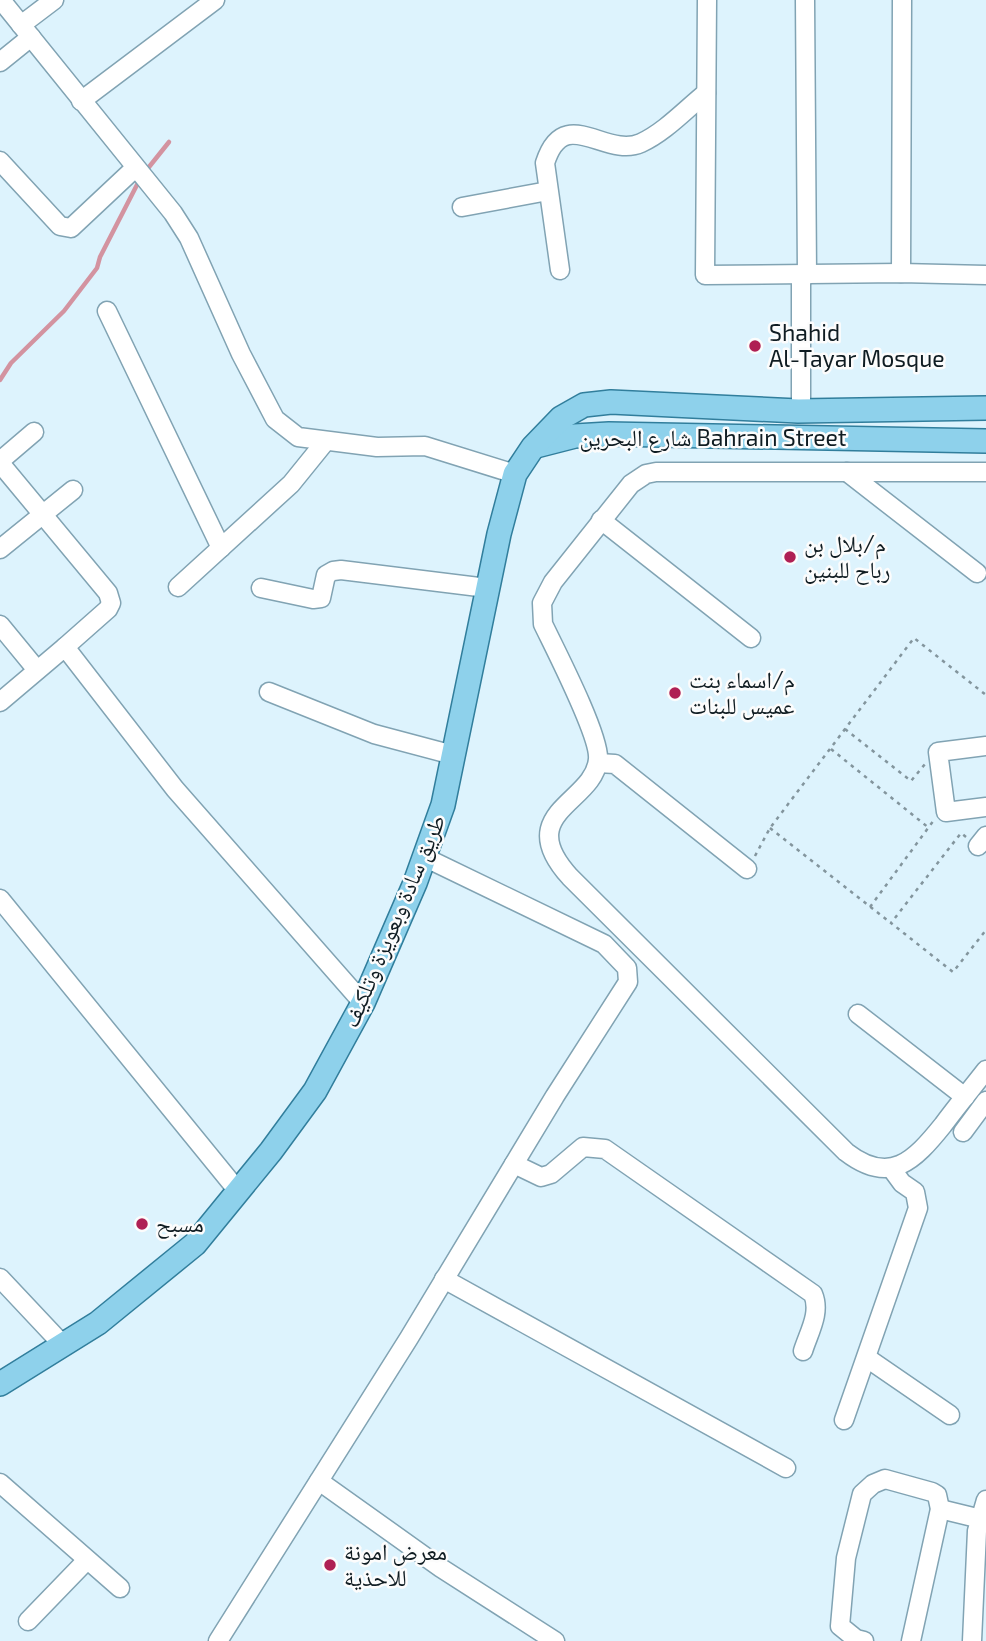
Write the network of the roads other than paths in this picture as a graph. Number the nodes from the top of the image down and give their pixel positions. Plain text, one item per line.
1 (1, 0) edge
2 (54, 0) edge
3 (215, 0) edge
4 (707, 0) edge
5 (805, 0) edge
6 (902, 0) edge
7 (26, 31) junction
8 (0, 62) edge
9 (706, 93) junction
10 (81, 101) junction
11 (0, 161) edge
12 (137, 170) junction
13 (548, 191) junction
14 (462, 206) dead end
15 (561, 270) dead end
16 (901, 273) junction
17 (804, 275) junction
18 (986, 275) edge
19 (107, 311) dead end
20 (647, 404) junction
21 (986, 408) edge
22 (935, 409) junction
23 (798, 411) junction
24 (34, 432) dead end
25 (641, 435) junction
26 (937, 439) junction
27 (986, 441) edge
28 (325, 442) junction
29 (533, 447) junction
30 (0, 462) edge
31 (847, 472) junction
32 (986, 472) edge
33 (515, 474) junction
34 (73, 490) dead end
35 (42, 514) junction
36 (601, 520) junction
37 (221, 548) junction
38 (0, 549) edge
39 (977, 573) dead end
40 (178, 587) dead end
41 (261, 588) dead end
42 (487, 588) junction
43 (0, 625) edge
44 (751, 638) dead end
45 (65, 647) junction
46 (37, 670) junction
47 (269, 692) dead end
48 (0, 702) edge
49 (986, 746) edge
50 (453, 755) junction
51 (598, 763) junction
52 (986, 807) edge
53 (424, 857) junction
54 (747, 869) road end
55 (0, 899) edge
56 (363, 1003) junction
57 (858, 1014) dead end
58 (986, 1070) edge
59 (965, 1097) junction
60 (986, 1101) edge
61 (963, 1132) dead end
62 (514, 1164) junction
63 (891, 1168) junction
64 (238, 1191) junction
65 (444, 1279) junction
66 (3, 1287) edge
67 (63, 1345) junction
68 (803, 1351) dead end
69 (867, 1358) junction
70 (0, 1384) edge
71 (950, 1415) dead end
72 (844, 1420) dead end
73 (786, 1468) dead end
74 (318, 1481) junction
75 (0, 1483) edge
76 (986, 1500) edge
77 (940, 1508) junction
78 (981, 1519) junction
79 (981, 1540) edge
80 (87, 1560) junction
81 (120, 1588) dead end
82 (28, 1622) dead end
83 (218, 1641) edge
84 (555, 1641) edge
85 (864, 1641) edge
86 (911, 1641) edge
87 (975, 1641) edge

1 - 7 street
2 - 7 street
3 - 10 street
4 - 9 street
5 - 17 street
6 - 16 street
7 - 8 street
7 - 10 street
9 - 13 street
9 - 17 street
10 - 12 street
11 - 12 street
12 - 28 street
13 - 14 street
13 - 15 street
16 - 17 street
16 - 18 street
17 - 23 street
19 - 37 street
20 - 23 main road, شارع البحرين Bahrain Street
20 - 25 main road
20 - 29 main road, شارع البحرين Bahrain Street
21 - 22 main road, شارع البحرين Bahrain Street
22 - 23 main road, شارع البحرين Bahrain Street
22 - 26 main road
24 - 30 street
25 - 26 main road, شارع البحرين Bahrain Street
25 - 29 main road, شارع البحرين Bahrain Street
26 - 27 main road, شارع البحرين Bahrain Street
28 - 33 street
28 - 37 street
29 - 33 main road, طريق سادة وبعويزة وتلكيف
30 - 35 street
31 - 32 street
31 - 36 street
31 - 39 street
33 - 42 main road, طريق سادة وبعويزة وتلكيف
34 - 35 street
35 - 38 street
35 - 45 street
36 - 44 street
36 - 51 street
37 - 40 street
41 - 42 street
42 - 50 main road, طريق سادة وبعويزة وتلكيف
43 - 46 street
45 - 46 street
45 - 56 street
46 - 48 street
47 - 50 street
49 - 52 street
50 - 53 main road, طريق سادة وبعويزة وتلكيف
51 - 54 street
51 - 63 street
53 - 56 main road, طريق سادة وبعويزة وتلكيف
53 - 62 street
55 - 64 street
56 - 64 main road, طريق سادة وبعويزة وتلكيف
57 - 59 street
58 - 59 street
59 - 63 street
60 - 61 street
62 - 65 street
62 - 68 street
63 - 69 street
64 - 67 main road, طريق سادة وبعويزة وتلكيف
65 - 73 street
65 - 74 street
66 - 67 street
67 - 70 main road, طريق سادة وبعويزة وتلكيف
69 - 71 street
69 - 72 street
74 - 83 street
74 - 84 street
75 - 80 street
76 - 78 street
77 - 78 street
77 - 85 street
77 - 86 street
78 - 79 street
79 - 87 street
80 - 81 street
80 - 82 street

